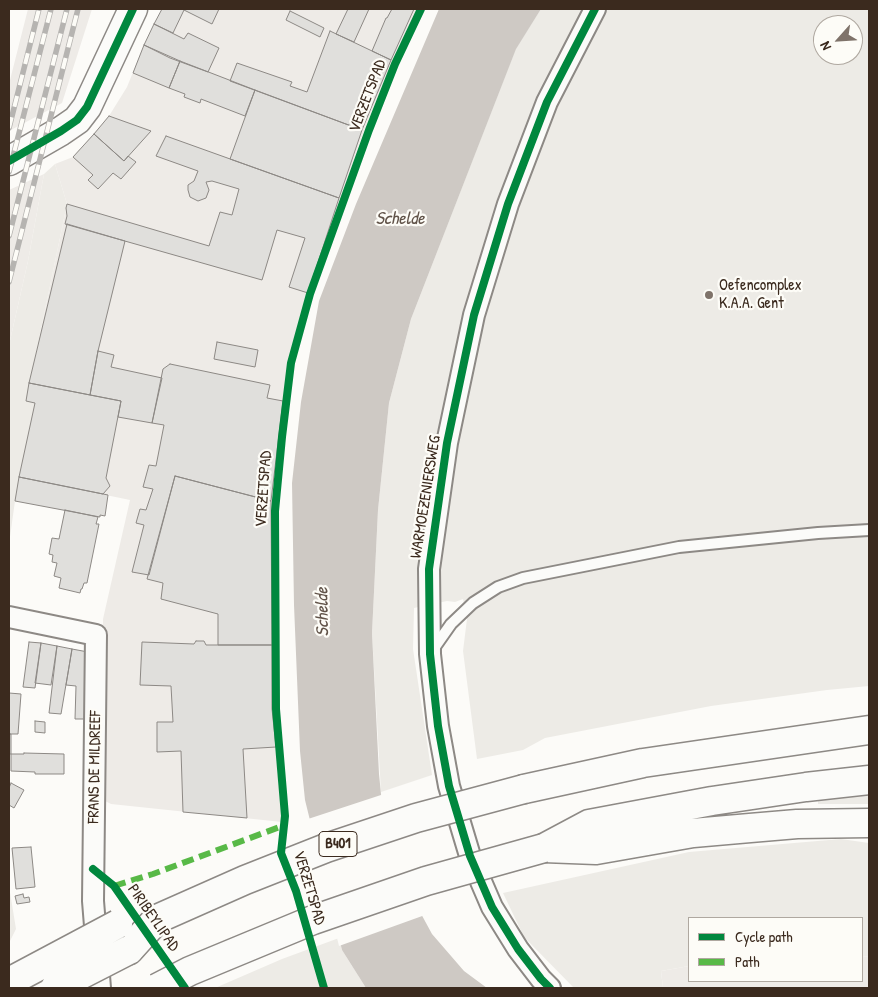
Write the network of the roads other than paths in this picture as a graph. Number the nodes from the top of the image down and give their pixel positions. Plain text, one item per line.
1 (134, 9) edge
2 (595, 9) edge
3 (9, 161) edge
4 (869, 530) edge
5 (9, 617) edge
6 (430, 654) junction
7 (869, 730) edge
8 (869, 780) edge
9 (869, 824) edge
10 (544, 848) junction
11 (157, 919) junction
12 (9, 982) edge
13 (55, 988) edge
14 (100, 988) edge
15 (157, 988) edge
16 (550, 988) edge

1 - 3 main road
2 - 6 street, WARMOEZENIERSWEG
4 - 6 lane
5 - 14 street, FRANS DE MILDREEF
6 - 16 street, WARMOEZENIERSWEG
7 - 11 main road, B401, bridge
8 - 10 main road
9 - 10 main road
10 - 15 main road, bridge
11 - 12 main road, bridge
11 - 13 main road, B401, bridge

